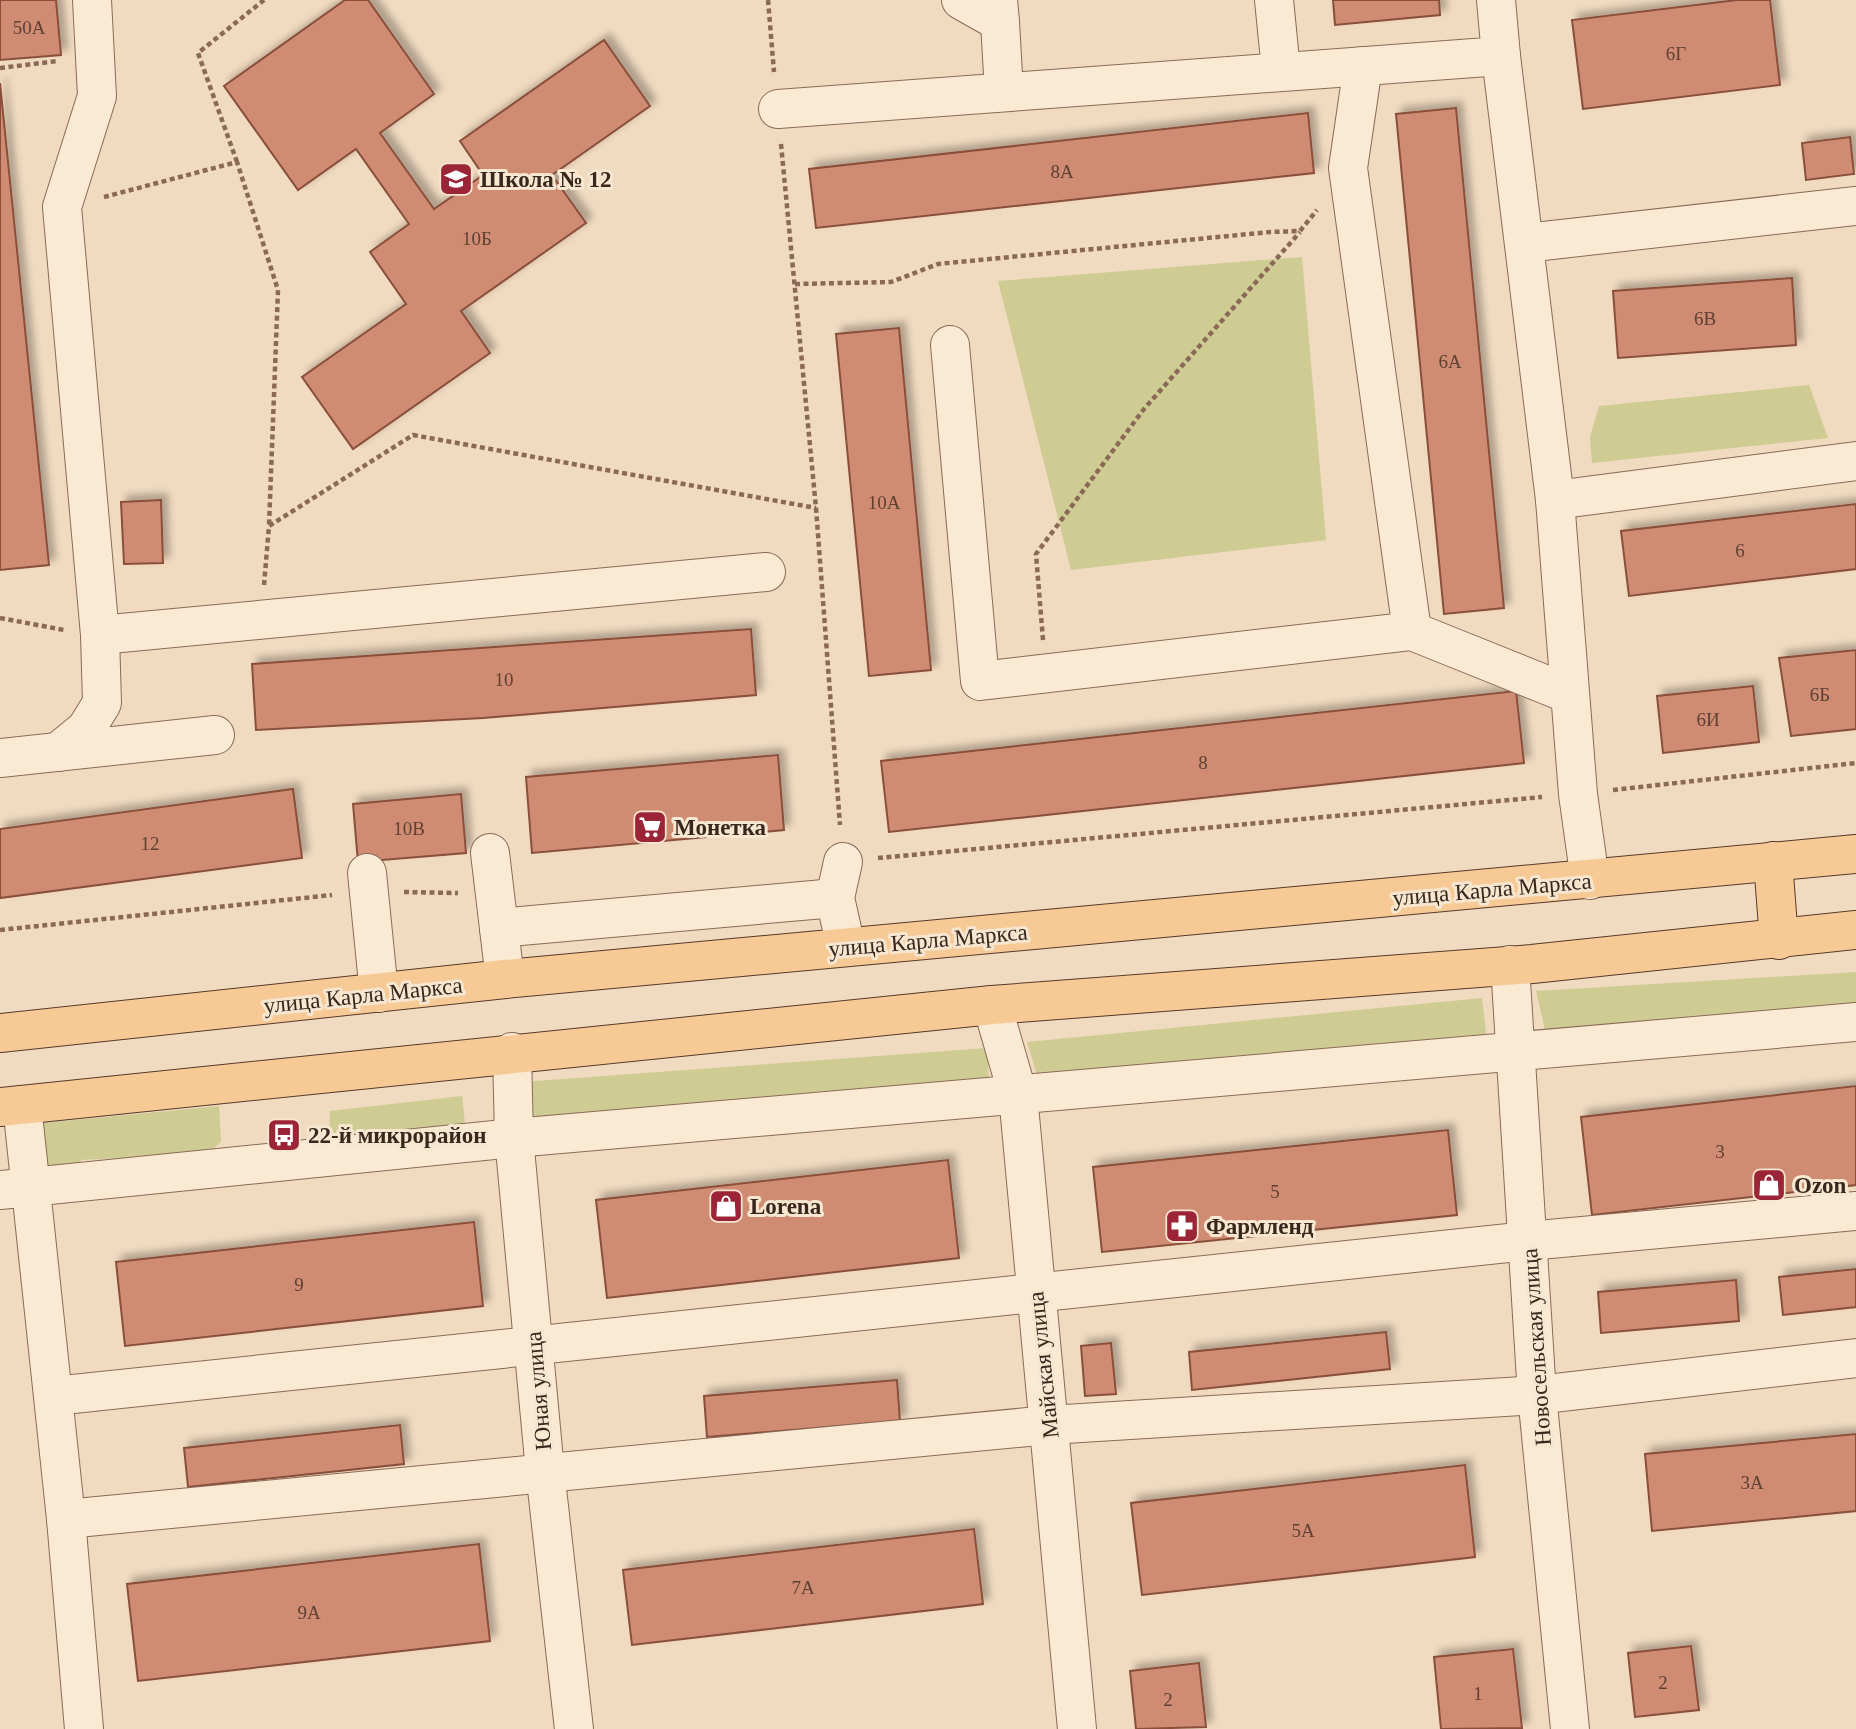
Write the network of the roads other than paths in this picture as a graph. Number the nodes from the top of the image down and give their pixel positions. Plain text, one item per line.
1 (92, 0) edge
2 (961, 0) edge
3 (1274, 0) edge
4 (1496, 0) edge
5 (999, 11) edge
6 (1501, 56) junction
7 (1363, 66) junction
8 (1281, 70) junction
9 (1004, 92) junction
10 (778, 109) road end
11 (1856, 206) edge
12 (1525, 243) junction
13 (950, 345) dead end
14 (1856, 461) edge
15 (1555, 500) junction
16 (766, 572) dead end
17 (1412, 631) junction
18 (100, 635) junction
19 (1569, 694) junction
20 (215, 735) dead end
21 (58, 752) junction
22 (0, 758) edge
23 (491, 853) dead end
24 (1856, 854) edge
25 (1773, 861) junction
26 (1590, 880) junction
27 (367, 883) road end
28 (497, 911) junction
29 (1856, 930) edge
30 (1779, 940) junction
31 (846, 947) junction
32 (1510, 965) junction
33 (505, 979) junction
34 (379, 993) junction
35 (992, 1005) junction
36 (1856, 1022) edge
37 (0, 1033) edge
38 (512, 1052) junction
39 (1515, 1054) junction
40 (1018, 1095) junction
41 (11, 1106) edge
42 (514, 1138) junction
43 (16, 1189) edge
44 (1856, 1211) edge
45 (1528, 1241) junction
46 (1036, 1293) junction
47 (535, 1346) junction
48 (1856, 1357) edge
49 (54, 1395) junction
50 (1537, 1395) junction
51 (1049, 1425) junction
52 (545, 1471) junction
53 (66, 1519) junction
54 (84, 1729) edge
55 (574, 1729) edge
56 (1077, 1729) edge
57 (1570, 1729) edge

1 - 18 street
2 - 5 street
3 - 8 street
4 - 6 street
5 - 9 street
6 - 7 street
6 - 12 street
7 - 8 street
7 - 17 street
8 - 9 street
9 - 10 street
11 - 12 street
12 - 15 street
13 - 17 street
14 - 15 street
15 - 19 street
16 - 18 street
17 - 19 street
18 - 21 street
19 - 26 street
20 - 21 street
21 - 22 street
23 - 28 street
24 - 25 main road, улица Карла Маркса
25 - 26 main road, улица Карла Маркса
25 - 30 main road
26 - 31 main road, улица Карла Маркса
27 - 34 street
28 - 31 street
28 - 33 street
29 - 30 main road
30 - 32 main road
31 - 33 main road, улица Карла Маркса
32 - 35 main road
32 - 39 street, Новосельская улица
33 - 34 main road, улица Карла Маркса
34 - 37 main road, улица Карла Маркса
35 - 38 main road
35 - 40 street, Майская улица
36 - 39 street
38 - 41 main road
38 - 42 street, Юная улица
39 - 40 street
39 - 45 street, Новосельская улица
40 - 42 street
40 - 46 street, Майская улица
41 - 43 street
42 - 43 street
42 - 47 street, Юная улица
43 - 49 street
44 - 45 street
45 - 46 street
45 - 50 street, Новосельская улица
46 - 47 street
46 - 51 street, Майская улица
47 - 49 street
47 - 52 street, Юная улица
48 - 50 street
49 - 53 street
50 - 51 street
50 - 57 street, Новосельская улица
51 - 52 street
51 - 56 street, Майская улица
52 - 53 street
52 - 55 street, Юная улица
53 - 54 street

